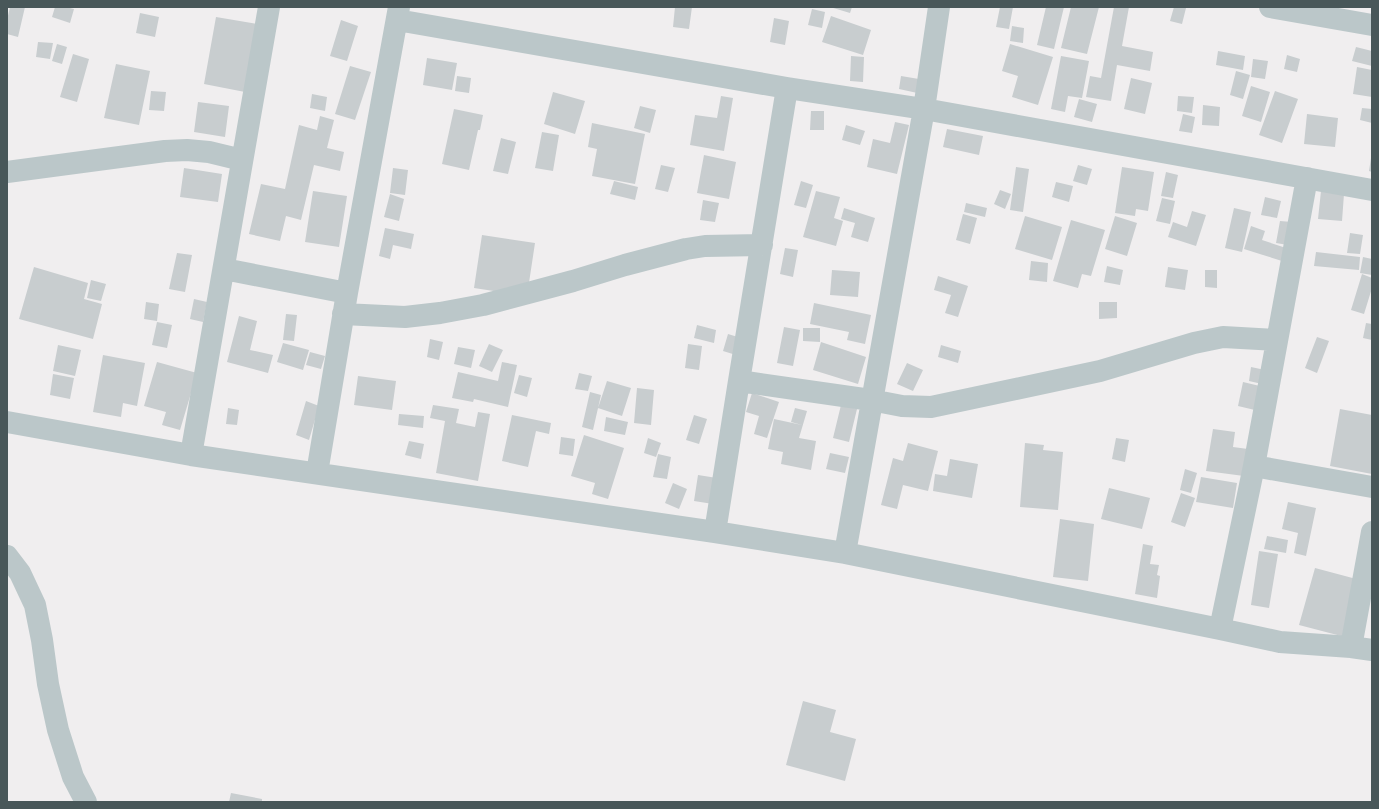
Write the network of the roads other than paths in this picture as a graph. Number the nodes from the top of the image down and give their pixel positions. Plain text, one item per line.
1 (269, 7) edge
2 (939, 7) edge
3 (1270, 7) edge
4 (1344, 13) edge
5 (398, 14) edge
6 (1372, 25) edge
7 (787, 88) junction
8 (924, 109) junction
9 (242, 160) junction
10 (7, 172) edge
11 (1307, 178) junction
12 (1372, 190) edge
13 (762, 246) junction
14 (224, 269) junction
15 (347, 293) junction
16 (343, 314) junction
17 (1277, 340) junction
18 (738, 380) junction
19 (871, 400) junction
20 (7, 422) edge
21 (191, 455) junction
22 (1254, 466) junction
23 (317, 473) junction
24 (1372, 486) edge
25 (715, 532) junction
26 (1372, 532) edge
27 (845, 553) junction
28 (7, 556) edge
29 (1220, 629) junction
30 (1362, 649) edge
31 (86, 802) edge

1 - 9 street
2 - 8 street
3 - 4 street
4 - 6 street
5 - 7 street
5 - 15 street
7 - 8 street
7 - 13 street
8 - 11 street
8 - 19 street
9 - 10 street
9 - 14 street
11 - 12 street
11 - 17 street
13 - 16 street
13 - 18 street
14 - 15 street
14 - 21 street
15 - 16 street
16 - 23 street
17 - 19 street
17 - 22 street
18 - 19 street
18 - 25 street
19 - 27 street
20 - 21 street
21 - 23 street
22 - 24 street
22 - 29 street
23 - 25 street
25 - 27 street
26 - 30 street
27 - 29 street
28 - 31 street
29 - 30 street

